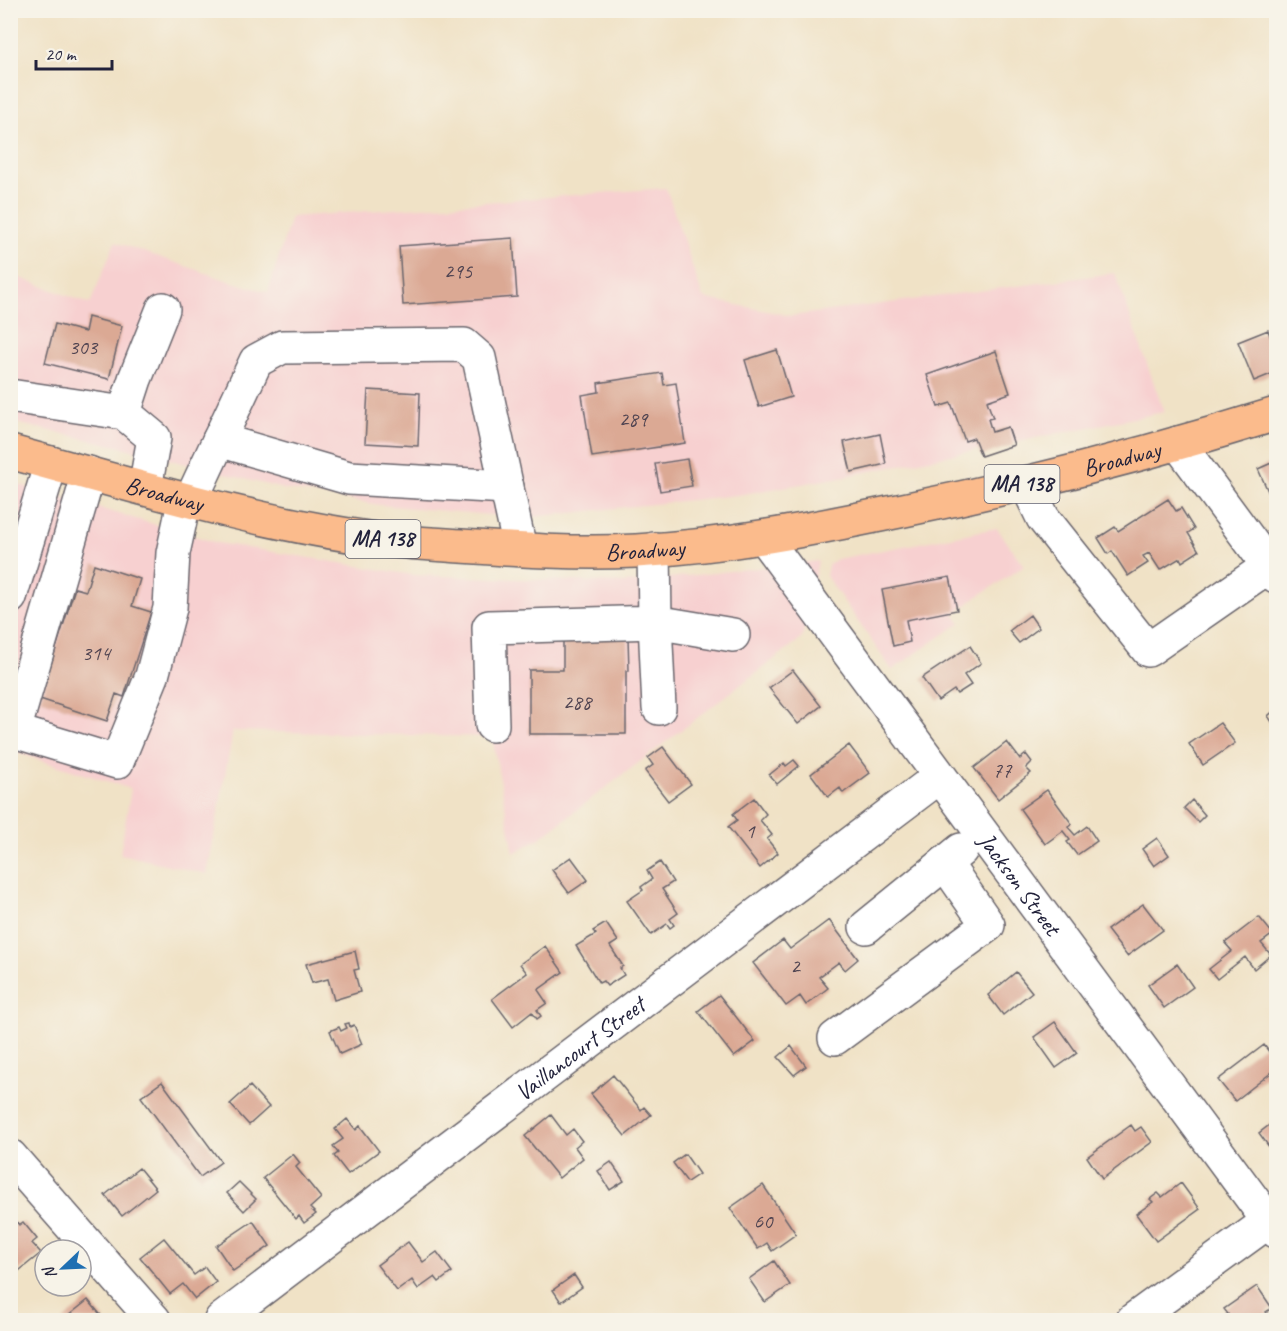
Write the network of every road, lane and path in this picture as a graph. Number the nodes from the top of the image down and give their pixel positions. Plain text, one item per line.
1 (163, 309) dead end
2 (10, 396) edge
3 (124, 413) junction
4 (1276, 414) edge
5 (219, 440) junction
6 (1178, 443) junction
7 (10, 452) edge
8 (51, 463) junction
9 (89, 473) junction
10 (1026, 483) junction
11 (507, 487) junction
12 (145, 488) junction
13 (188, 499) junction
14 (764, 538) junction
15 (520, 549) junction
16 (654, 549) junction
17 (1273, 571) edge
18 (10, 597) edge
19 (654, 622) junction
20 (733, 635) dead end
21 (659, 708) dead end
22 (492, 725) dead end
23 (939, 777) junction
24 (982, 834) junction
25 (945, 863) junction
26 (866, 927) dead end
27 (835, 1038) dead end
28 (10, 1156) edge
29 (1273, 1226) edge
30 (154, 1320) edge
31 (221, 1320) edge
32 (1133, 1320) edge

1 - 3 street
2 - 3 street
3 - 12 street
4 - 6 main road, Broadway / MA 138
5 - 11 street
5 - 11 street
5 - 13 street
6 - 10 main road, Broadway / MA 138
6 - 17 street
7 - 8 main road, Broadway / MA 138
8 - 9 main road, Broadway / MA 138
8 - 18 street
9 - 12 main road, Broadway / MA 138
9 - 13 street
10 - 14 main road, Broadway / MA 138
10 - 17 street
11 - 15 street
12 - 13 main road, Broadway / MA 138
13 - 15 main road, Broadway / MA 138
14 - 16 main road, Broadway / MA 138
14 - 23 street, Jackson Street
15 - 16 main road, Broadway / MA 138
16 - 19 street
19 - 20 street
19 - 21 street
19 - 22 street
23 - 24 street, Jackson Street
23 - 31 street, Vaillancourt Street
24 - 25 street
24 - 29 street, Jackson Street
25 - 26 street
25 - 27 street
28 - 30 street
29 - 32 street

